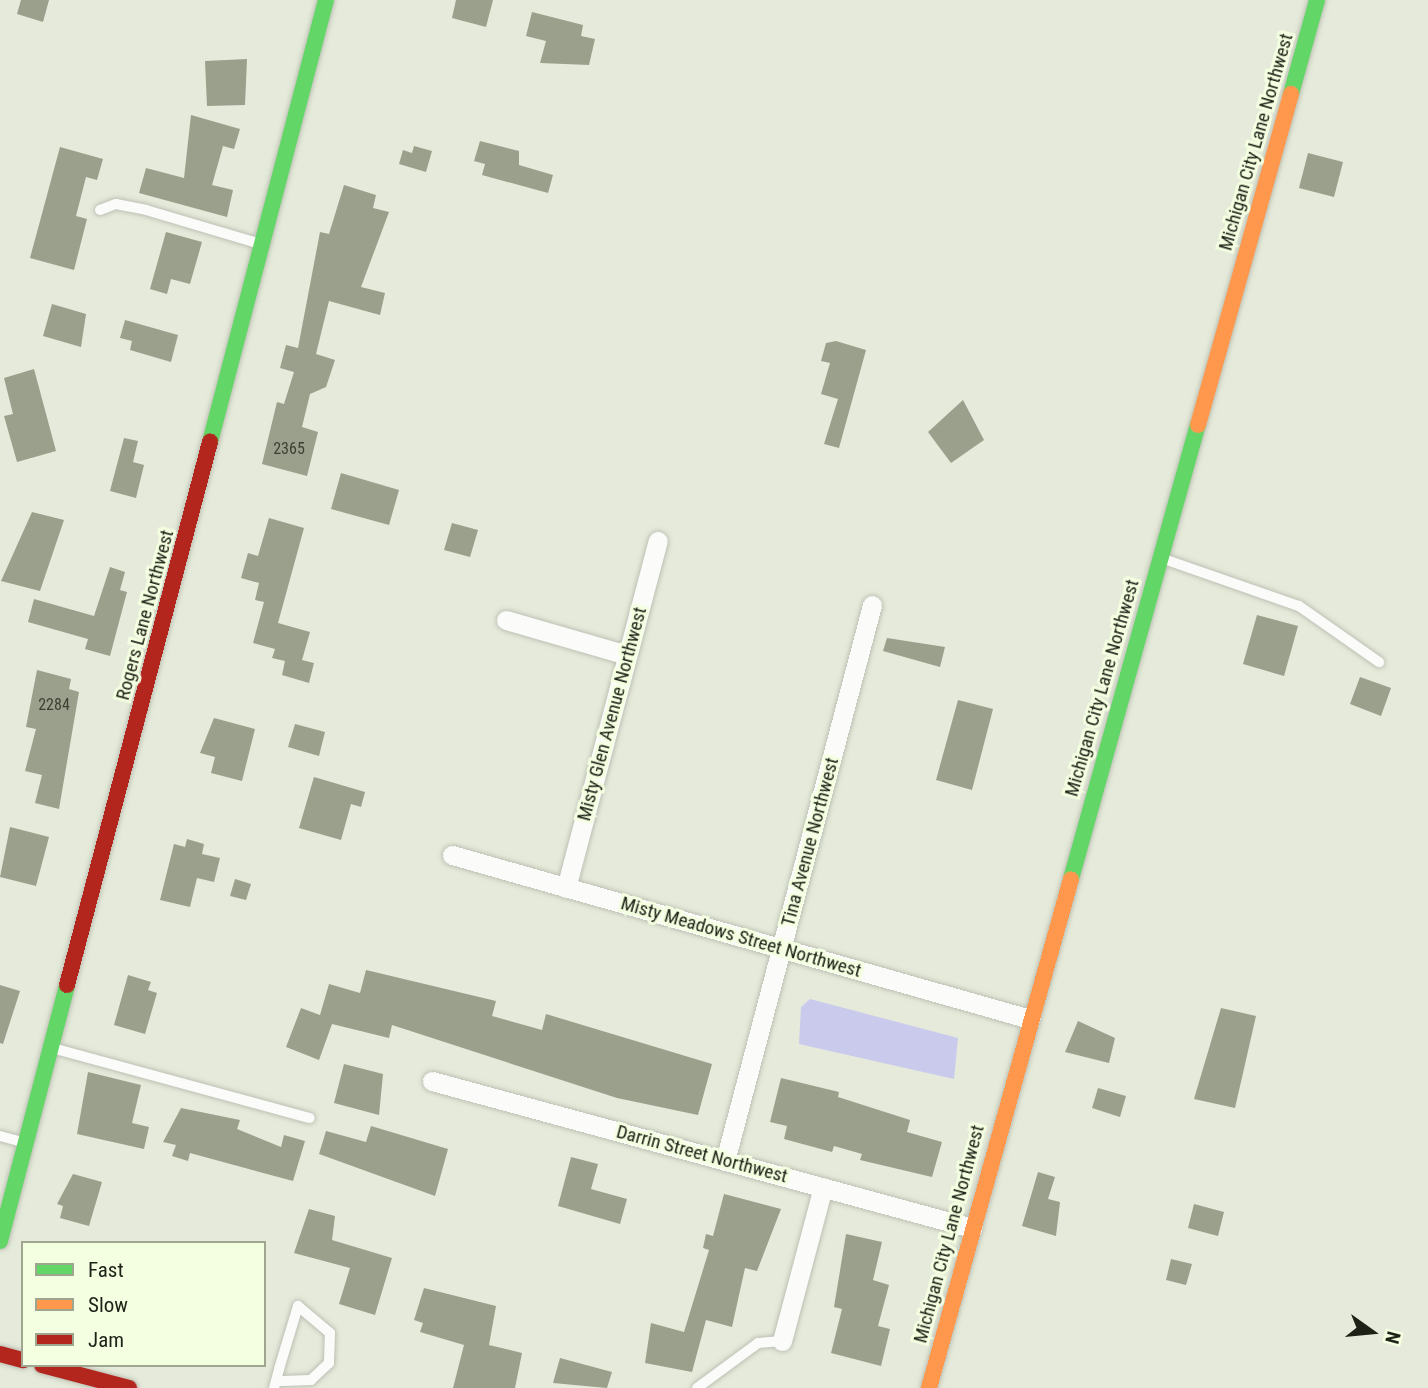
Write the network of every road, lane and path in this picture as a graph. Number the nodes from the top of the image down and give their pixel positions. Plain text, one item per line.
1 (327, 0) edge
2 (1317, 0) edge
3 (100, 210) dead end
4 (263, 244) junction
5 (657, 541) dead end
6 (1161, 558) junction
7 (872, 605) dead end
8 (506, 620) dead end
9 (627, 655) junction
10 (1379, 662) dead end
11 (452, 855) dead end
12 (566, 888) junction
13 (782, 949) junction
14 (1030, 1019) junction
15 (51, 1048) junction
16 (432, 1081) dead end
17 (310, 1118) dead end
18 (0, 1136) edge
19 (26, 1143) junction
20 (725, 1161) junction
21 (823, 1187) junction
22 (972, 1228) junction
23 (1, 1231) edge
24 (782, 1341) joint
25 (0, 1354) edge
26 (21, 1359) edge
27 (50, 1367) edge
28 (275, 1384) edge
29 (129, 1388) edge
30 (697, 1388) edge
31 (929, 1388) edge

1 - 4 street, Rogers Lane Northwest
2 - 6 street, Michigan City Lane Northwest
3 - 4 lane
4 - 15 street, Rogers Lane Northwest
5 - 9 street, Misty Glen Avenue Northwest
6 - 10 lane
6 - 14 street, Michigan City Lane Northwest
7 - 13 street, Tina Avenue Northwest
8 - 9 street
9 - 12 street, Misty Glen Avenue Northwest
11 - 12 street, Misty Meadows Street Northwest
12 - 13 street, Misty Meadows Street Northwest
13 - 14 street, Misty Meadows Street Northwest
13 - 20 street, Tina Avenue Northwest
14 - 22 street, Michigan City Lane Northwest
15 - 17 lane
15 - 19 street, Rogers Lane Northwest
16 - 20 street, Darrin Street Northwest
18 - 19 lane
19 - 23 street, Rogers Lane Northwest
20 - 21 street, Darrin Street Northwest
21 - 22 street, Darrin Street Northwest
21 - 24 street
22 - 31 street, Michigan City Lane Northwest
24 - 30 lane
25 - 26 street
27 - 29 street
28 - 28 lane

